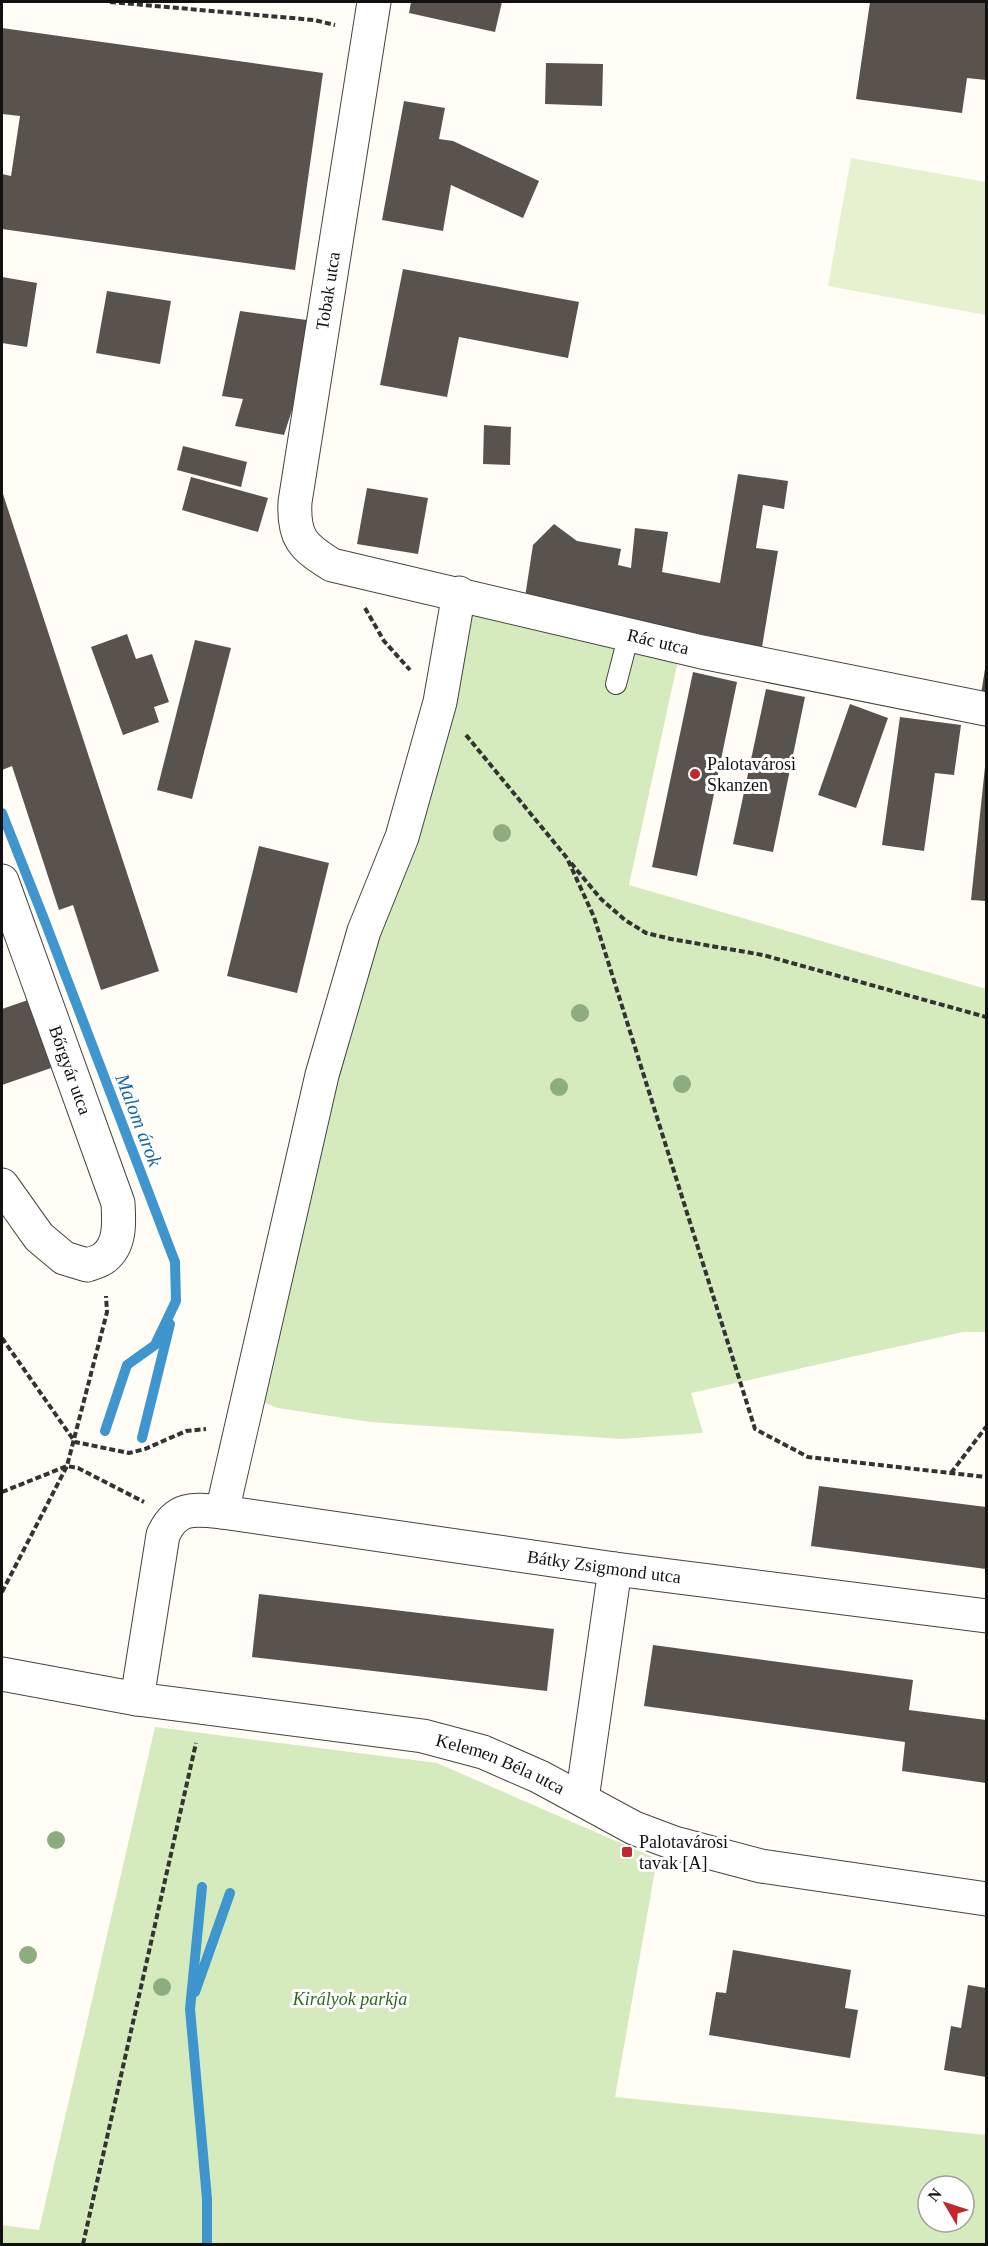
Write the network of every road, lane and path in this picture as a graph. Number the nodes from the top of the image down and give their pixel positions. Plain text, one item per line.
1 (110, 2) edge
2 (374, 2) edge
3 (337, 26) dead end
4 (339, 567) junction
5 (459, 593) junction
6 (629, 634) junction
7 (616, 684) dead end
8 (440, 702) junction
9 (987, 709) edge
10 (567, 858) junction
11 (2, 881) edge
12 (987, 1017) edge
13 (2, 1185) edge
14 (105, 1258) junction
15 (2, 1338) edge
16 (987, 1427) edge
17 (240, 1429) junction
18 (75, 1442) junction
19 (68, 1466) junction
20 (951, 1473) junction
21 (987, 1477) edge
22 (2, 1492) edge
23 (222, 1512) junction
24 (174, 1517) junction
25 (615, 1569) junction
26 (2, 1592) edge
27 (987, 1616) edge
28 (2, 1674) edge
29 (137, 1699) junction
30 (196, 1743) dead end
31 (582, 1799) junction
32 (987, 1899) edge
33 (83, 2244) edge

1 - 3 path
2 - 4 street, Tobak utca
4 - 5 street, Rác utca
4 - 8 path
5 - 6 street, Rác utca
5 - 8 street
6 - 7 lane
6 - 9 street, Rác utca
8 - 10 path
8 - 17 street
10 - 12 path
10 - 20 path
11 - 14 street, Bőrgyár utca
13 - 14 street
14 - 18 path
15 - 18 path
16 - 20 path
17 - 18 path
17 - 23 street
18 - 19 path
19 - 22 path
19 - 24 path
19 - 26 path
20 - 21 path
23 - 24 street, Bátky Zsigmond utca
23 - 25 street, Bátky Zsigmond utca
24 - 29 street
25 - 27 street, Bátky Zsigmond utca
25 - 31 street
28 - 29 street, Kelemen Béla utca
29 - 31 street, Kelemen Béla utca
30 - 33 path
31 - 32 street, Kelemen Béla utca

